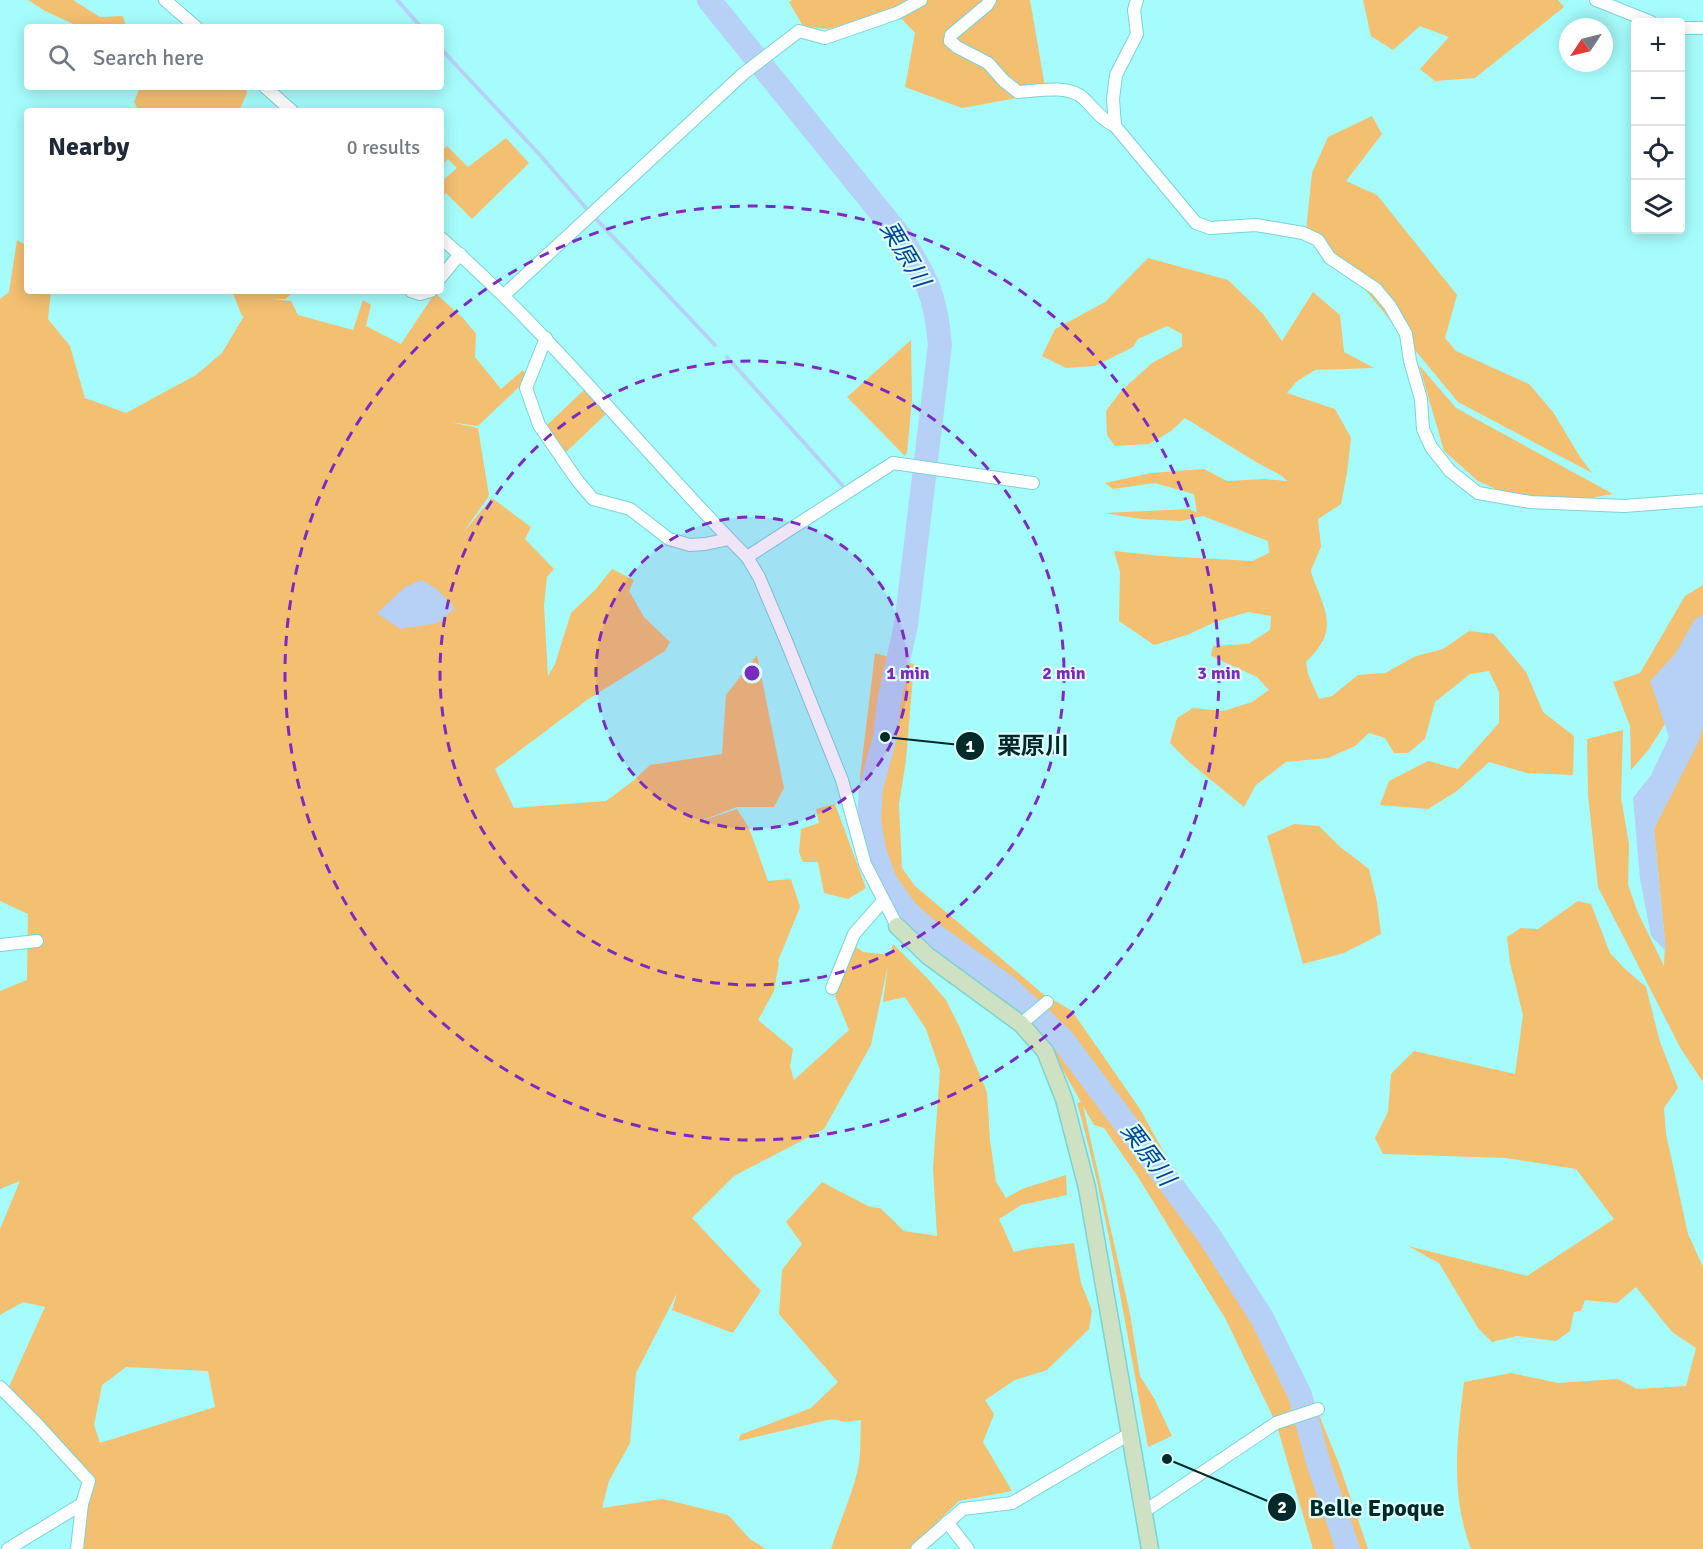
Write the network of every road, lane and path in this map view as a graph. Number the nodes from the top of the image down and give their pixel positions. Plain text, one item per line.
1 (165, 0) edge
2 (921, 0) edge
3 (990, 0) edge
4 (1137, 0) edge
5 (1596, 0) edge
6 (1641, 18) edge
7 (193, 24) edge
8 (1685, 28) edge
9 (1703, 28) edge
10 (268, 90) edge
11 (289, 108) edge
12 (1115, 126) junction
13 (444, 241) edge
14 (460, 254) junction
15 (444, 273) edge
16 (504, 295) junction
17 (546, 338) junction
18 (1033, 483) dead end
19 (1703, 500) edge
20 (729, 539) junction
21 (747, 557) junction
22 (883, 901) junction
23 (897, 926) joint
24 (37, 941) dead end
25 (0, 945) edge
26 (832, 988) dead end
27 (1047, 1002) dead end
28 (1024, 1021) junction
29 (0, 1387) edge
30 (1318, 1409) dead end
31 (1131, 1433) junction
32 (82, 1504) junction
33 (1145, 1511) junction
34 (947, 1522) junction
35 (8, 1549) edge
36 (77, 1549) edge
37 (917, 1549) edge
38 (968, 1549) edge
39 (1150, 1549) edge

1 - 7 street
2 - 16 street
3 - 12 street
4 - 12 street
5 - 6 street
8 - 9 street
10 - 11 street
12 - 19 street
13 - 14 street
14 - 15 street
14 - 16 street
16 - 17 street
17 - 20 street
17 - 20 street
18 - 21 street
20 - 21 street
21 - 22 street
22 - 23 street
22 - 26 street
23 - 28 street
24 - 25 street
27 - 28 street
28 - 31 street
29 - 32 street
30 - 33 street
31 - 33 street
31 - 34 street
32 - 35 street
32 - 36 street
33 - 39 street
34 - 37 street
34 - 38 street

